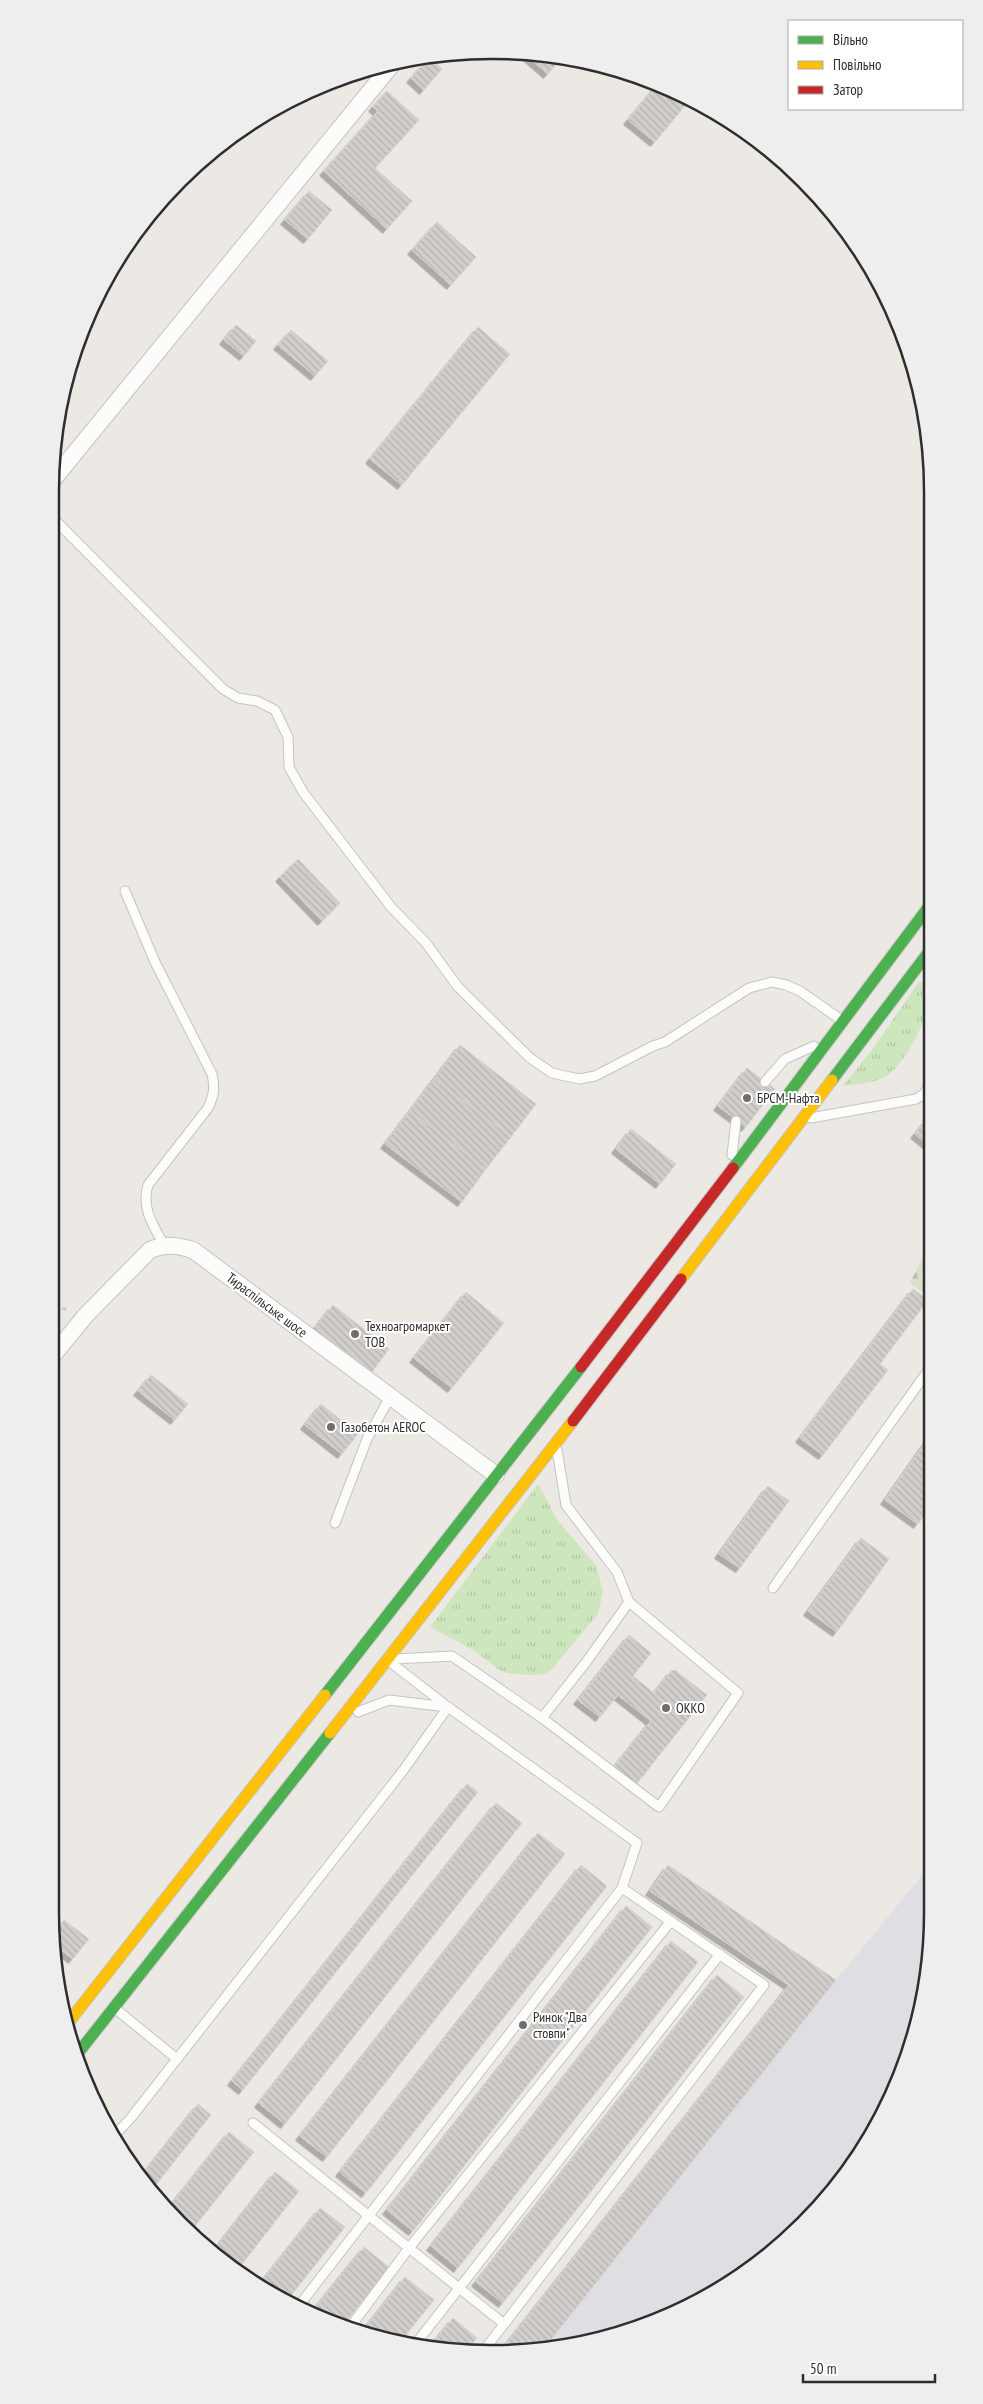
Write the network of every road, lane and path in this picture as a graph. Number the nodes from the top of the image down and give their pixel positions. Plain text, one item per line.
1 (386, 71) edge
2 (60, 472) edge
3 (59, 524) edge
4 (125, 892) dead end
5 (924, 913) edge
6 (924, 957) edge
7 (843, 1022) junction
8 (831, 1039) junction
9 (766, 1082) dead end
10 (924, 1097) edge
11 (801, 1120) junction
12 (736, 1121) dead end
13 (730, 1172) junction
14 (164, 1245) junction
15 (59, 1348) edge
16 (924, 1376) edge
17 (390, 1397) junction
18 (556, 1442) junction
19 (496, 1475) junction
20 (335, 1523) dead end
21 (773, 1588) dead end
22 (629, 1602) junction
23 (388, 1660) junction
24 (448, 1708) junction
25 (343, 1717) junction
26 (542, 1718) junction
27 (622, 1888) junction
28 (671, 1921) junction
29 (720, 1954) junction
30 (114, 2008) junction
31 (72, 2018) edge
32 (81, 2049) edge
33 (177, 2059) junction
34 (253, 2123) dead end
35 (118, 2131) edge
36 (369, 2216) junction
37 (409, 2248) junction
38 (460, 2289) junction
39 (302, 2302) edge
40 (354, 2323) edge
41 (504, 2324) junction
42 (419, 2339) edge
43 (487, 2345) edge

1 - 2 street
3 - 7 lane
4 - 14 lane
5 - 7 highway
6 - 11 highway
7 - 8 highway
8 - 9 lane
8 - 13 highway
10 - 11 lane
11 - 18 highway
12 - 13 lane
13 - 19 highway
14 - 15 street
14 - 17 street, Тираспільське шосе
16 - 21 lane
17 - 19 street, Тираспільське шосе
17 - 20 lane
18 - 22 lane
18 - 23 highway
19 - 31 highway
22 - 26 lane
22 - 26 lane
23 - 24 lane
23 - 25 highway
23 - 26 lane
24 - 25 lane
24 - 27 lane
24 - 33 lane
25 - 30 highway
27 - 28 lane
27 - 36 lane
28 - 29 lane
28 - 37 lane
29 - 38 lane
29 - 41 lane
30 - 32 highway
30 - 33 lane
33 - 35 lane
34 - 36 lane
36 - 37 lane
36 - 39 lane
37 - 38 lane
37 - 40 lane
38 - 41 lane
38 - 42 lane
41 - 43 lane

